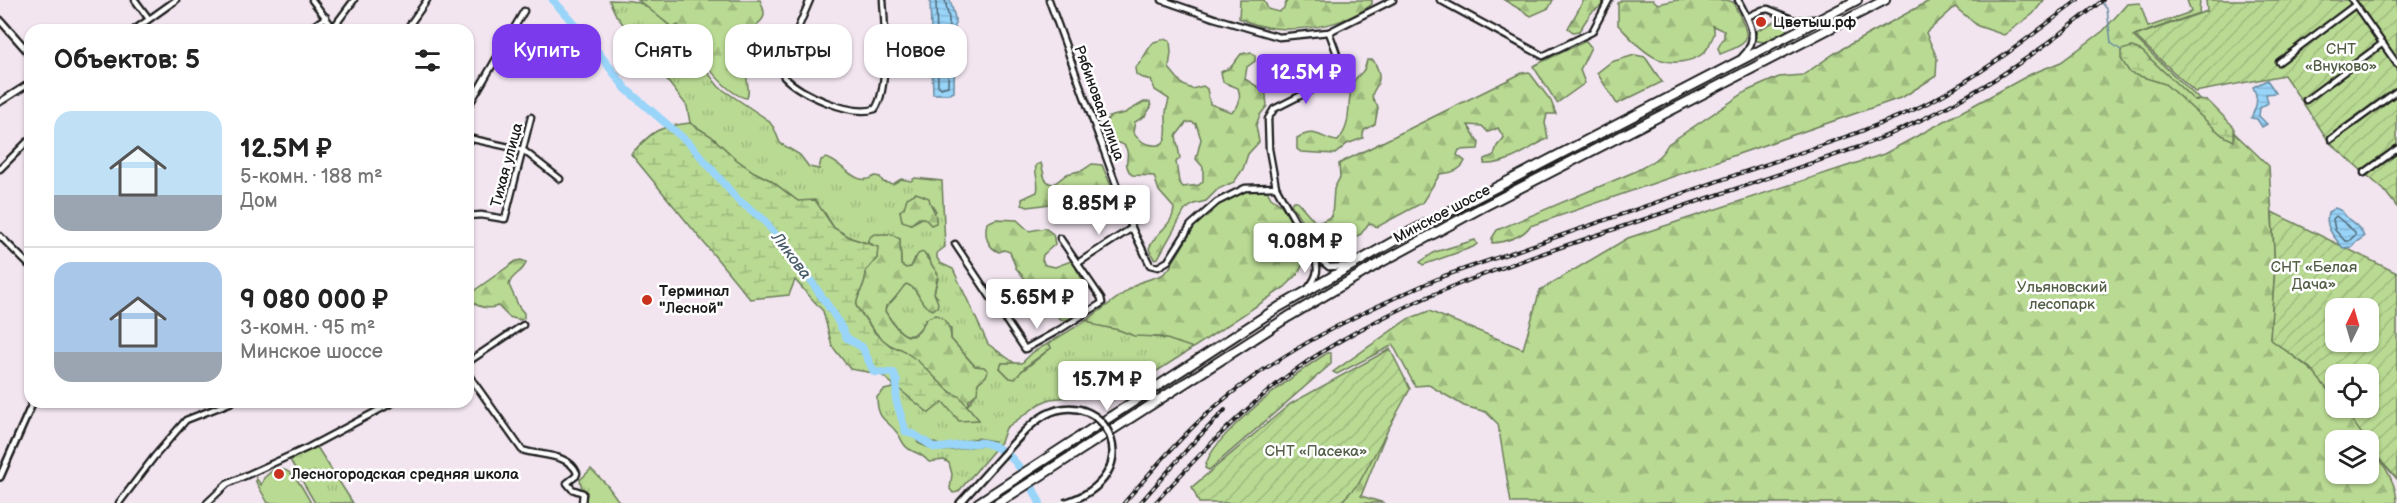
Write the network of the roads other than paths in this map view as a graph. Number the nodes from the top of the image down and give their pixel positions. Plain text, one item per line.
1 (135, 0) edge
2 (176, 0) edge
3 (312, 0) edge
4 (354, 0) edge
5 (427, 0) edge
6 (810, 0) edge
7 (883, 0) edge
8 (1049, 0) edge
9 (1162, 0) edge
10 (1393, 0) edge
11 (1440, 0) edge
12 (1609, 0) edge
13 (1738, 0) edge
14 (1857, 0) edge
15 (1885, 0) edge
16 (2354, 3) edge
17 (524, 12) dead end
18 (326, 17) junction
19 (1747, 17) junction
20 (1820, 18) junction
21 (149, 19) junction
22 (0, 21) edge
23 (142, 24) edge
24 (316, 24) edge
25 (331, 24) edge
26 (337, 24) edge
27 (410, 24) edge
28 (1329, 32) junction
29 (2383, 43) junction
30 (24, 47) edge
31 (1738, 61) junction
32 (2279, 62) dead end
33 (2397, 64) edge
34 (24, 87) edge
35 (2397, 91) edge
36 (474, 96) edge
37 (2306, 100) dead end
38 (0, 102) edge
39 (531, 117) dead end
40 (474, 139) edge
41 (2331, 139) dead end
42 (24, 145) edge
43 (2397, 149) edge
44 (523, 150) junction
45 (0, 169) edge
46 (2364, 173) dead end
47 (560, 179) dead end
48 (1276, 187) junction
49 (474, 216) edge
50 (1132, 228) junction
51 (0, 236) edge
52 (1060, 238) dead end
53 (955, 244) dead end
54 (1314, 255) junction
55 (24, 261) edge
56 (1358, 262) junction
57 (1078, 264) junction
58 (1301, 295) junction
59 (523, 325) dead end
60 (474, 358) edge
61 (474, 382) edge
62 (30, 408) edge
63 (217, 408) edge
64 (383, 408) edge
65 (0, 477) edge
66 (119, 503) edge
67 (207, 503) edge
68 (582, 503) edge
69 (960, 503) edge
70 (978, 503) edge
71 (998, 503) edge
72 (1064, 503) edge

1 - 21 street
2 - 21 street
3 - 18 street
4 - 26 street
5 - 27 street
6 - 7 street
8 - 50 street, Рябиновая улица
9 - 28 street
10 - 28 street
11 - 12 street
13 - 19 street
14 - 20 highway, Минское шоссе
15 - 71 highway, Минское шоссе
16 - 29 street
16 - 32 street
17 - 36 street
18 - 24 street
18 - 25 street
19 - 20 street
19 - 31 street
20 - 31 highway, Минское шоссе
21 - 23 street
22 - 30 street
28 - 48 street
29 - 33 street
29 - 37 street
31 - 56 highway, Минское шоссе
34 - 38 street
35 - 41 street
39 - 44 street, Тихая улица
40 - 44 street
42 - 45 street
43 - 46 street
44 - 47 street
44 - 49 street, Тихая улица
48 - 50 street, Рябиновая улица
48 - 54 street
50 - 57 street
51 - 55 street
52 - 57 street
53 - 57 street
54 - 56 street
54 - 58 street
56 - 58 highway, Минское шоссе
58 - 70 highway, Минское шоссе
59 - 60 street
61 - 68 street
62 - 65 street
63 - 66 street
64 - 67 street
69 - 72 street, bridge

